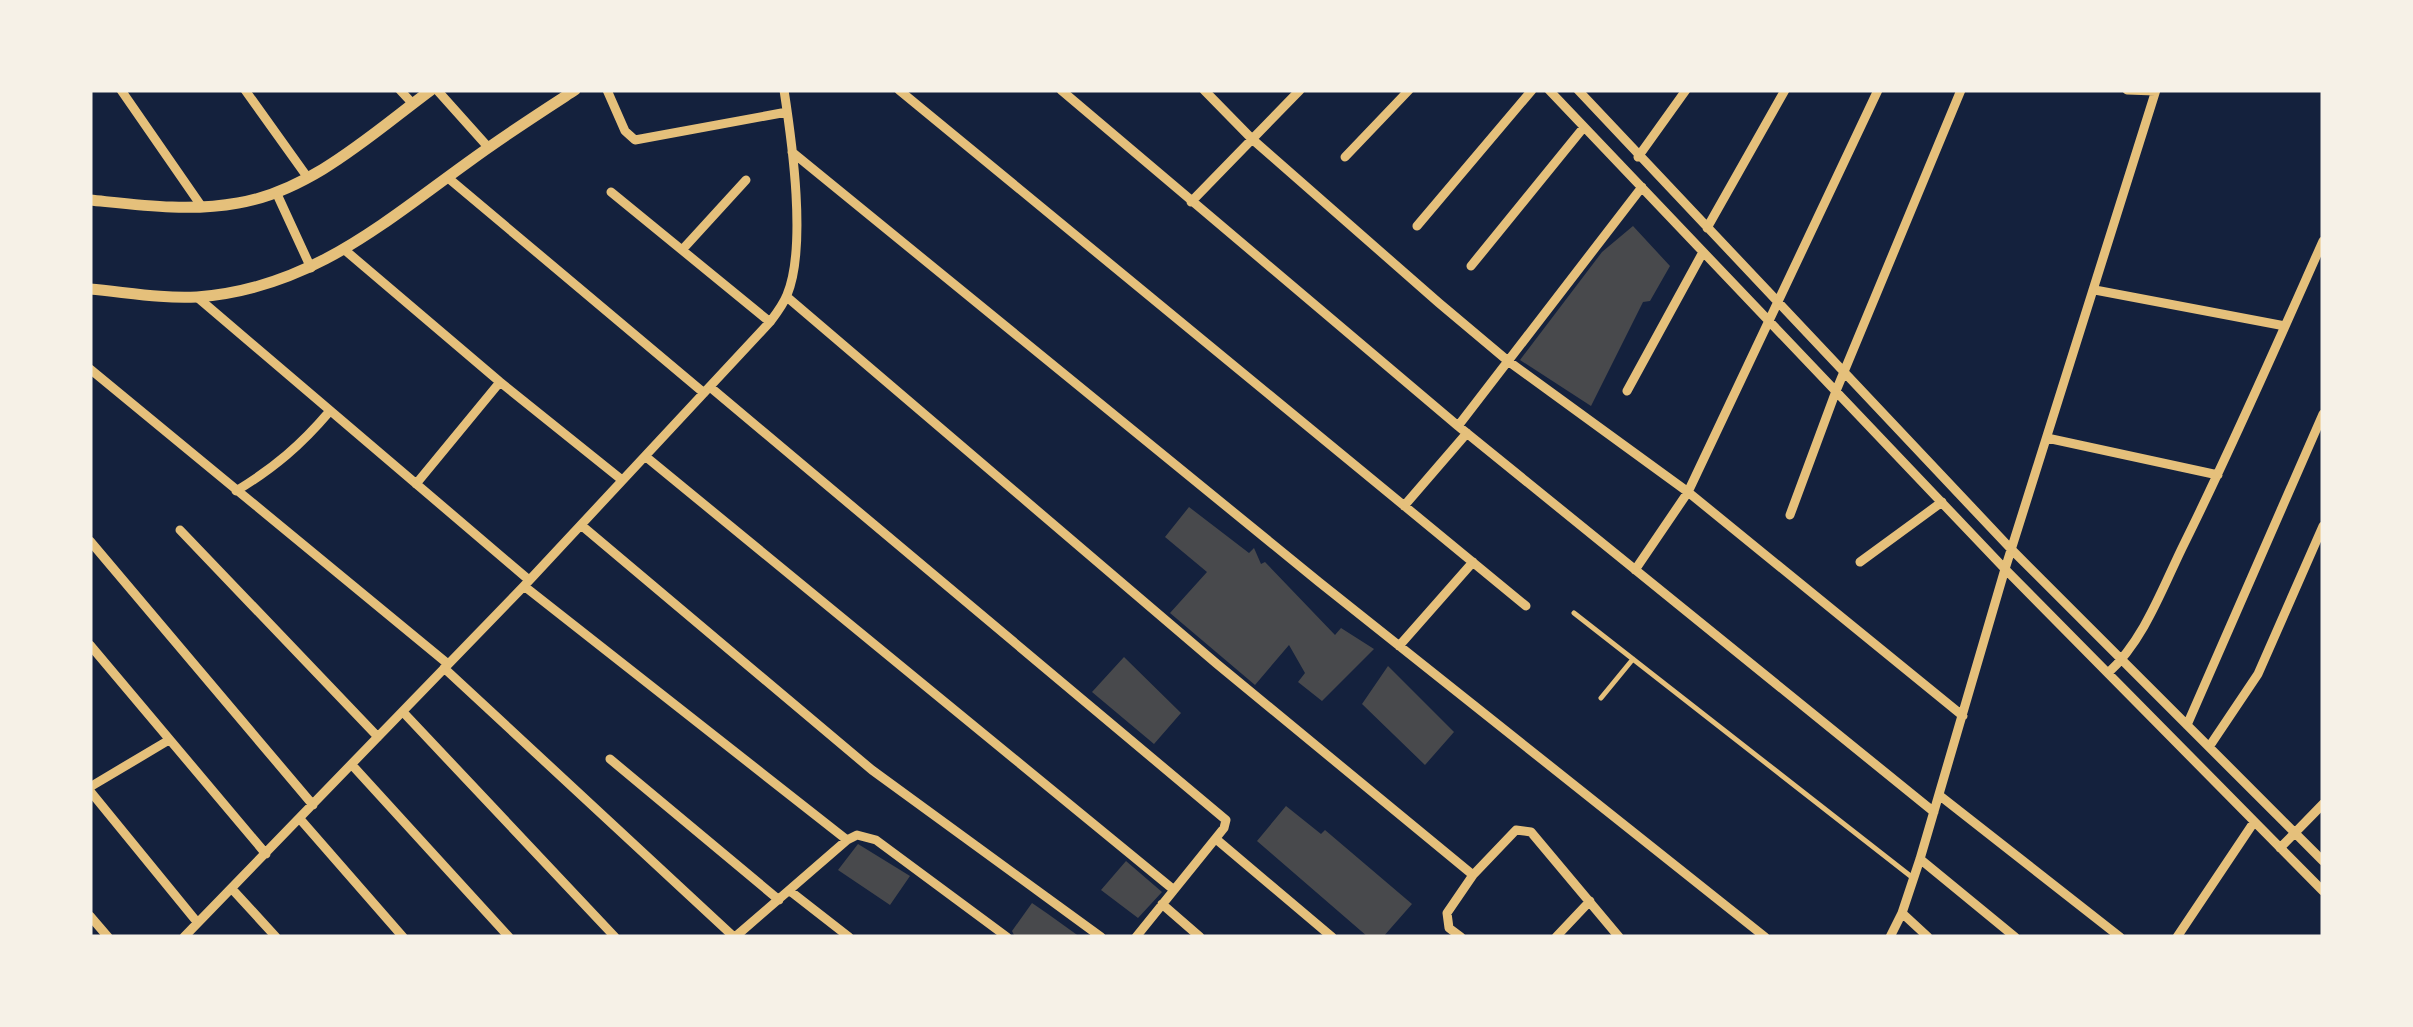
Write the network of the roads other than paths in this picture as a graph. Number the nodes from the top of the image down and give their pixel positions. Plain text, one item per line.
1 (121, 90) edge
2 (245, 90) edge
3 (400, 90) edge
4 (434, 90) edge
5 (575, 90) edge
6 (606, 90) edge
7 (784, 90) edge
8 (900, 90) edge
9 (1061, 90) edge
10 (1204, 90) edge
11 (1300, 90) edge
12 (1409, 90) edge
13 (1532, 90) edge
14 (1549, 90) edge
15 (1578, 90) edge
16 (1686, 90) edge
17 (1785, 90) edge
18 (1878, 90) edge
19 (1961, 90) edge
20 (2127, 90) edge
21 (2156, 90) edge
22 (412, 104) junction
23 (787, 112) junction
24 (1584, 127) junction
25 (1252, 139) junction
26 (488, 147) junction
27 (792, 152) junction
28 (1638, 156) junction
29 (1345, 157) dead end
30 (447, 177) junction
31 (308, 178) junction
32 (746, 180) dead end
33 (1642, 187) junction
34 (276, 192) junction
35 (610, 192) dead end
36 (91, 198) edge
37 (1191, 202) junction
38 (202, 207) junction
39 (1417, 226) dead end
40 (1706, 228) junction
41 (2323, 241) edge
42 (682, 250) junction
43 (346, 251) junction
44 (1703, 252) junction
45 (1471, 266) dead end
46 (311, 268) junction
47 (90, 288) edge
48 (2095, 290) junction
49 (196, 297) junction
50 (786, 297) junction
51 (1778, 304) junction
52 (1769, 321) junction
53 (770, 322) junction
54 (2285, 326) junction
55 (1508, 360) junction
56 (90, 369) edge
57 (1843, 372) junction
58 (500, 382) junction
59 (707, 390) junction
60 (1836, 390) junction
61 (1626, 391) dead end
62 (329, 412) junction
63 (2323, 414) edge
64 (1462, 430) junction
65 (2047, 438) junction
66 (645, 456) junction
67 (2218, 475) junction
68 (622, 480) junction
69 (416, 484) junction
70 (236, 490) junction
71 (1688, 492) junction
72 (1942, 502) junction
73 (1404, 506) junction
74 (1790, 515) dead end
75 (581, 524) junction
76 (2323, 526) edge
77 (180, 530) dead end
78 (90, 541) edge
79 (2011, 549) junction
80 (1473, 562) junction
81 (1860, 562) dead end
82 (2005, 569) junction
83 (1635, 570) junction
84 (526, 583) junction
85 (1526, 606) dead end
86 (1574, 613) dead end
87 (90, 645) edge
88 (1399, 646) junction
89 (1632, 659) junction
90 (2122, 660) junction
91 (446, 666) junction
92 (2108, 673) junction
93 (1601, 698) dead end
94 (403, 712) junction
95 (1963, 716) junction
96 (2187, 725) junction
97 (378, 737) junction
98 (169, 740) junction
99 (2209, 747) junction
100 (610, 759) dead end
101 (352, 765) junction
102 (90, 789) edge
103 (1939, 795) junction
104 (2323, 804) edge
105 (313, 805) junction
106 (1934, 812) junction
107 (300, 820) junction
108 (2254, 822) junction
109 (2296, 834) junction
110 (1216, 838) junction
111 (846, 840) junction
112 (2280, 848) junction
113 (266, 854) junction
114 (1920, 859) junction
115 (2323, 861) edge
116 (1473, 875) junction
117 (1914, 878) junction
118 (232, 889) junction
119 (1174, 890) junction
120 (790, 891) junction
121 (2323, 891) edge
122 (780, 900) junction
123 (1590, 901) junction
124 (1162, 904) junction
125 (1902, 913) junction
126 (90, 916) edge
127 (197, 922) junction
128 (108, 937) edge
129 (184, 937) edge
130 (276, 937) edge
131 (403, 937) edge
132 (508, 937) edge
133 (615, 937) edge
134 (734, 937) edge
135 (849, 937) edge
136 (1007, 937) edge
137 (1101, 937) edge
138 (1136, 937) edge
139 (1200, 937) edge
140 (1332, 937) edge
141 (1461, 937) edge
142 (1556, 937) edge
143 (1619, 937) edge
144 (1764, 937) edge
145 (1890, 937) edge
146 (1928, 937) edge
147 (2015, 937) edge
148 (2120, 937) edge
149 (2177, 937) edge

1 - 38 street
2 - 31 street
3 - 22 street
4 - 22 street
4 - 26 street
5 - 26 street
6 - 23 street
7 - 23 street
8 - 73 street
9 - 37 street
10 - 25 street
11 - 25 street
12 - 29 street
13 - 39 street
14 - 24 street
15 - 28 street
16 - 28 street
17 - 40 street
18 - 51 street
19 - 57 street
20 - 21 street
21 - 48 street
22 - 31 street
23 - 27 street
24 - 33 street
24 - 45 street
25 - 37 street
25 - 55 street
26 - 30 street
27 - 50 street
27 - 88 street
28 - 40 street
30 - 43 street
30 - 59 street
31 - 34 street
32 - 42 street
33 - 44 street
33 - 55 street
34 - 38 street
34 - 46 street
35 - 42 street
36 - 38 street
37 - 64 street
40 - 51 street
41 - 54 street
42 - 53 street
43 - 46 street
43 - 58 street
44 - 52 street
44 - 61 street
46 - 49 street
47 - 49 street
48 - 54 street
48 - 65 street
49 - 62 street
50 - 53 street
50 - 116 street
51 - 52 street
51 - 57 street
52 - 60 street
52 - 71 street
53 - 59 street
54 - 67 street
55 - 64 street
55 - 71 street
56 - 70 street
57 - 60 street
57 - 79 street
58 - 68 street
58 - 69 street
59 - 66 street
59 - 110 street
60 - 72 street
60 - 74 street
62 - 69 street
62 - 70 street
63 - 96 street
64 - 73 street
64 - 83 street
65 - 67 street
65 - 79 street
66 - 68 street
66 - 119 street
67 - 90 street
68 - 75 street
69 - 84 street
70 - 91 street
71 - 83 street
71 - 95 street
72 - 81 street
72 - 82 street
73 - 80 street
75 - 84 street
75 - 137 street
76 - 99 street
77 - 97 street
78 - 105 street
79 - 82 street
79 - 90 street
80 - 85 street
80 - 88 street
82 - 92 street
82 - 95 street
83 - 106 street
84 - 91 street
84 - 111 street
86 - 89 lane
87 - 98 street
88 - 144 street
89 - 93 lane
89 - 117 lane
90 - 92 street
90 - 96 street
91 - 94 street
91 - 134 street
92 - 108 street
94 - 97 street
94 - 133 street
95 - 103 street
96 - 99 street
97 - 101 street
98 - 102 street
98 - 113 street
99 - 109 street
100 - 122 street
101 - 105 street
101 - 132 street
102 - 127 street
103 - 106 street
103 - 148 street
104 - 109 street
105 - 107 street
106 - 114 street
107 - 113 street
107 - 131 street
108 - 112 street
108 - 149 street
109 - 112 street
109 - 115 street
110 - 119 street
110 - 140 street
111 - 120 street
111 - 136 street
112 - 121 street
113 - 118 street
114 - 117 street
114 - 147 street
116 - 123 street
116 - 141 street
117 - 125 street
118 - 127 street
118 - 130 street
119 - 124 street
120 - 122 street
120 - 135 street
122 - 134 street
123 - 142 street
123 - 143 street
124 - 138 street
124 - 139 street
125 - 145 street
125 - 146 street
126 - 128 street
127 - 129 street

